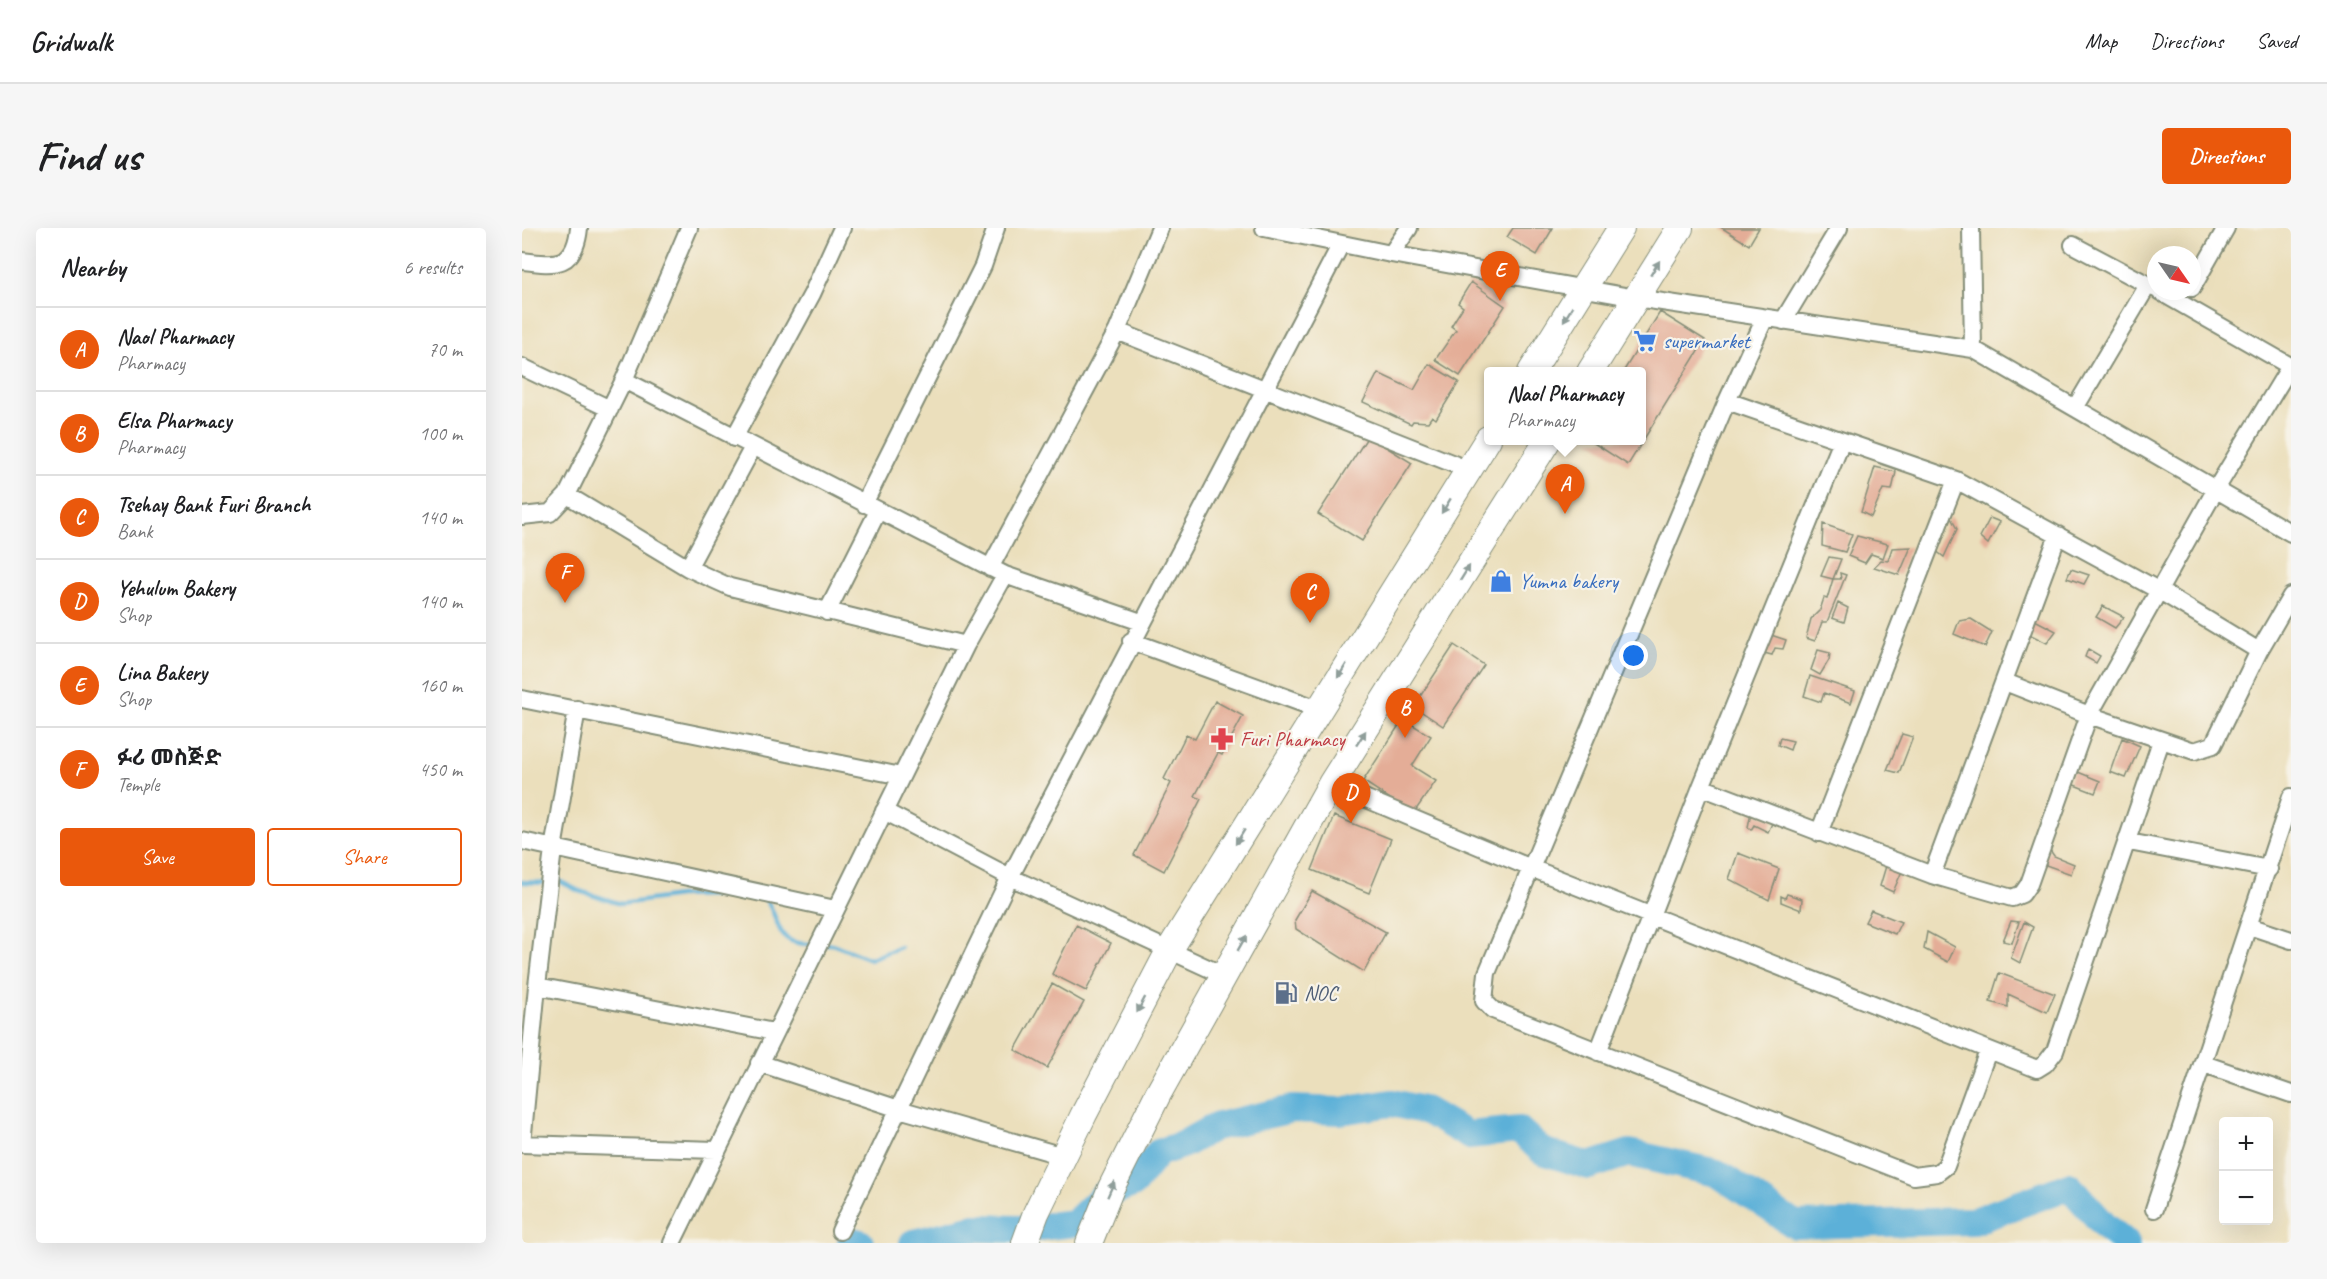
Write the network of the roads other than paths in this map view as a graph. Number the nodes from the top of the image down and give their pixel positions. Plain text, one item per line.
1 (579, 228) edge
2 (689, 228) edge
3 (843, 228) edge
4 (996, 228) edge
5 (1160, 228) edge
6 (1264, 228) edge
7 (1409, 228) edge
8 (1621, 228) edge
9 (1680, 228) edge
10 (1839, 228) edge
11 (1971, 228) edge
12 (2226, 228) edge
13 (1341, 244) junction
14 (2073, 245) dead end
15 (1391, 254) junction
16 (522, 261) edge
17 (2201, 271) edge
18 (2147, 284) edge
19 (1584, 288) junction
20 (1636, 298) junction
21 (2147, 299) edge
22 (2197, 300) edge
23 (1765, 318) junction
24 (1783, 321) junction
25 (1117, 331) junction
26 (1973, 348) junction
27 (2291, 366) edge
28 (522, 367) edge
29 (1534, 367) edge
30 (1593, 367) edge
31 (624, 380) junction
32 (1263, 389) junction
33 (1727, 401) junction
34 (2075, 408) junction
35 (610, 409) junction
36 (734, 438) junction
37 (1842, 441) junction
38 (1484, 445) edge
39 (1545, 445) edge
40 (753, 447) junction
41 (1469, 470) junction
42 (1956, 480) junction
43 (2216, 489) junction
44 (567, 495) junction
45 (871, 508) junction
46 (522, 516) edge
47 (2291, 533) edge
48 (2058, 535) junction
49 (688, 568) junction
50 (997, 572) junction
51 (2158, 590) junction
52 (2291, 596) edge
53 (827, 612) junction
54 (1141, 622) junction
55 (1131, 641) junction
56 (966, 645) junction
57 (2259, 651) junction
58 (2005, 682) junction
59 (522, 699) edge
60 (577, 709) junction
61 (1318, 709) junction
62 (2089, 715) junction
63 (2162, 741) junction
64 (901, 776) junction
65 (1332, 784) junction
66 (1701, 788) junction
67 (2291, 797) edge
68 (884, 811) junction
69 (1819, 833) junction
70 (522, 841) edge
71 (2129, 842) junction
72 (553, 849) junction
73 (1531, 868) junction
74 (2269, 869) junction
75 (1932, 875) junction
76 (1010, 877) junction
77 (835, 909) junction
78 (1652, 915) junction
79 (2249, 926) junction
80 (2291, 940) edge
81 (1170, 950) junction
82 (1223, 975) junction
83 (537, 986) junction
84 (774, 1032) junction
85 (1988, 1051) junction
86 (1598, 1052) junction
87 (759, 1063) junction
88 (2204, 1064) junction
89 (2291, 1094) edge
90 (899, 1109) junction
91 (522, 1144) edge
92 (716, 1150) junction
93 (1064, 1156) junction
94 (2154, 1209) dead end
95 (840, 1231) dead end
96 (672, 1243) edge
97 (1025, 1243) edge
98 (1089, 1243) edge

1 - 16 street
2 - 31 street
3 - 36 street
4 - 45 street
5 - 25 street
6 - 13 street
7 - 15 street
8 - 19 main road
20 -> 9 main road
10 - 24 street
11 - 26 street
12 - 17 street
13 - 15 street
13 - 32 street
14 - 18 street
15 - 19 street
19 - 20 street
19 -> 29 main road
20 - 23 street
20 - 30 main road
21 - 34 street
22 - 27 street
23 - 24 street
23 - 33 street
24 - 26 street
25 - 32 street
25 - 50 street
26 - 34 street
27 - 43 street
28 - 35 street
31 - 35 street
31 - 36 street
32 - 41 street
32 - 54 street
33 - 37 street
33 - 73 street
34 - 43 street
35 - 44 street
36 - 40 street
37 - 42 street
37 - 66 street
38 - 41 main road
65 -> 39 main road
40 - 45 street
40 - 49 street
41 -> 61 main road
42 - 48 street
42 - 69 street
43 - 47 street
43 - 51 street
44 - 46 street
44 - 49 street
45 - 50 street
45 - 53 street
48 - 51 street
48 - 58 street
49 - 53 street
50 - 54 street
50 - 56 street
51 - 57 street
51 - 62 street
52 - 57 street
53 - 56 street
54 - 55 street
55 - 61 street
55 - 76 street
56 - 64 street
57 - 63 street
58 - 62 street
58 - 75 street
59 - 60 street
60 - 64 street
60 - 72 street
61 -> 81 main road
62 - 63 street
62 - 75 street
63 - 71 street
64 - 68 street
65 - 73 street
82 -> 65 main road
66 - 69 street
66 - 78 street
67 - 74 street
68 - 76 street
68 - 77 street
69 - 75 street
70 - 72 street
71 - 74 street
71 - 85 street
72 - 77 street
72 - 83 street
73 - 78 street
73 - 86 street
74 - 79 street
76 - 81 street
76 - 90 street
77 - 84 street
78 - 85 street
78 - 86 street
79 - 80 street
79 - 88 street
81 - 82 street
81 -> 93 main road
98 -> 82 main road
83 - 84 street
83 - 91 street
84 - 87 street
85 - 86 street
87 - 90 street
87 - 92 street
88 - 89 street
88 - 94 street
90 - 93 street
90 - 95 street
91 - 92 street
92 - 96 street
93 - 97 main road

